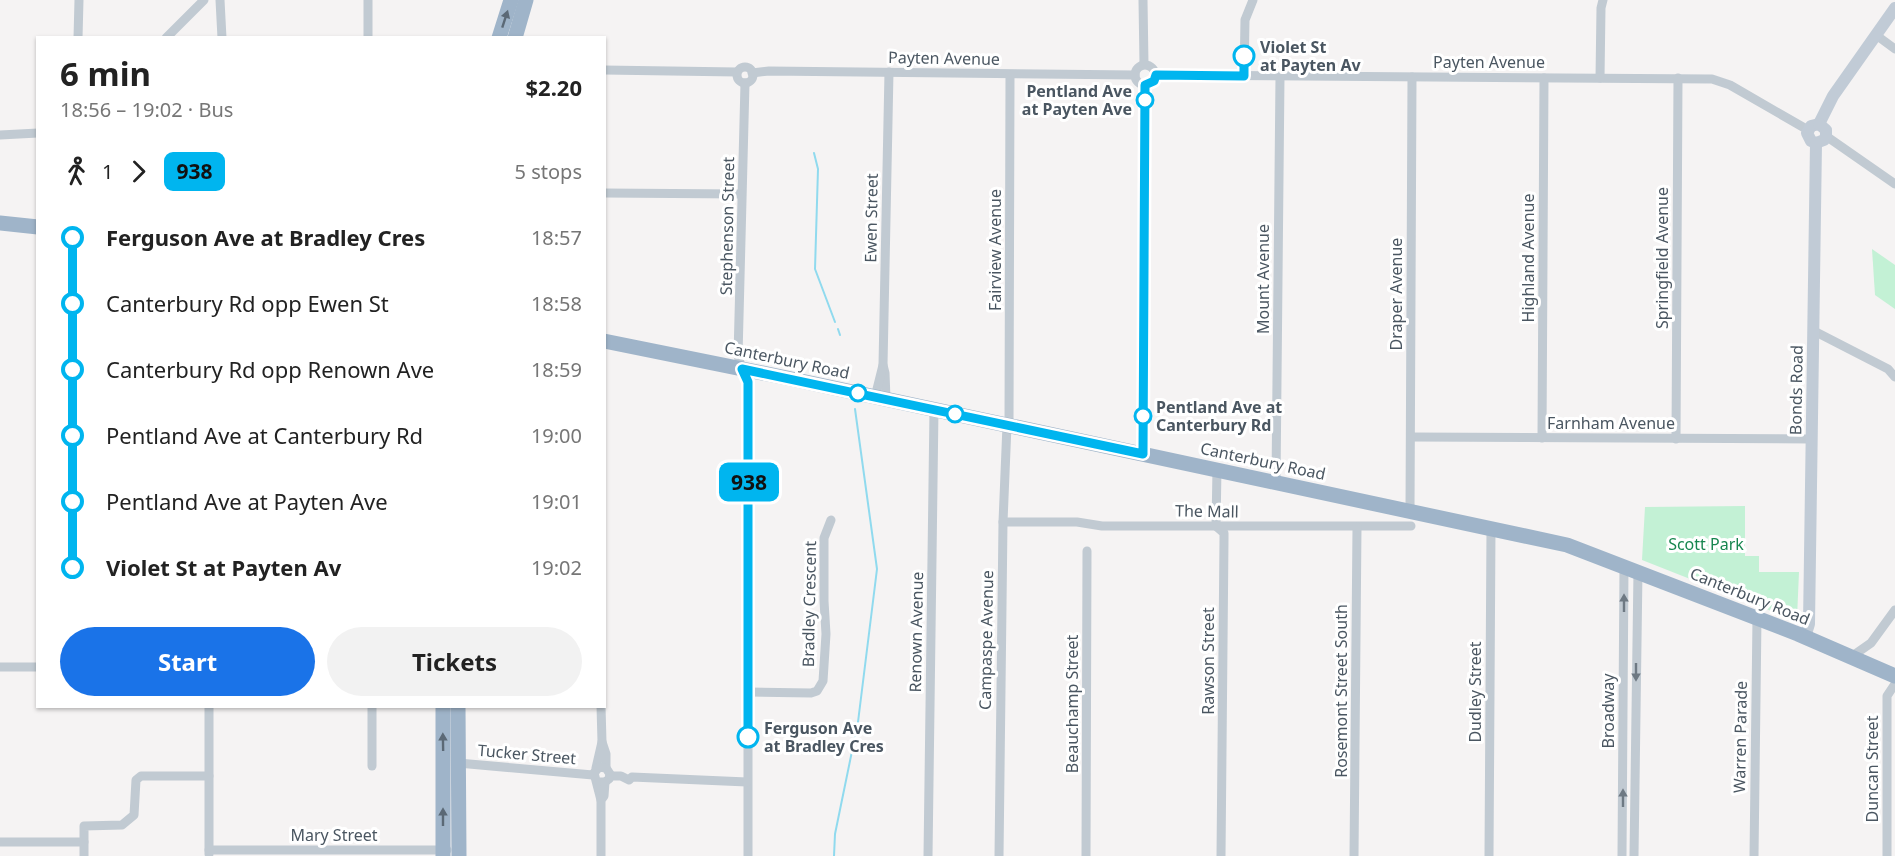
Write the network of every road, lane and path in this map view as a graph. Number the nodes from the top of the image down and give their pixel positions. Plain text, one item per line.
1 (79, 0) edge
2 (204, 0) edge
3 (220, 0) edge
4 (368, 0) edge
5 (511, 0) edge
6 (526, 0) edge
7 (1143, 0) edge
8 (1253, 0) edge
9 (1603, 0) edge
10 (1895, 8) edge
11 (1876, 35) junction
12 (78, 36) edge
13 (168, 36) edge
14 (222, 36) edge
15 (368, 36) edge
16 (500, 36) edge
17 (516, 36) edge
18 (1895, 49) edge
19 (1144, 64) junction
20 (606, 70) edge
21 (737, 72) junction
22 (890, 72) junction
23 (752, 73) junction
24 (1010, 75) junction
25 (1135, 75) junction
26 (1156, 75) junction
27 (1244, 76) junction
28 (1280, 76) junction
29 (1412, 77) junction
30 (1544, 78) junction
31 (1600, 78) junction
32 (1678, 78) junction
33 (745, 83) junction
34 (1145, 85) junction
35 (1814, 127) junction
36 (36, 133) edge
37 (0, 135) edge
38 (1821, 139) junction
39 (1895, 184) edge
40 (606, 193) edge
41 (741, 194) junction
42 (0, 223) edge
43 (36, 227) edge
44 (1814, 332) junction
45 (606, 341) edge
46 (742, 369) junction
47 (1895, 377) edge
48 (880, 398) junction
49 (934, 410) junction
50 (1008, 425) junction
51 (1411, 437) junction
52 (1542, 438) junction
53 (1676, 439) junction
54 (1811, 440) junction
55 (1143, 454) junction
56 (1217, 470) junction
57 (1276, 482) junction
58 (1411, 518) junction
59 (831, 520) dead end
60 (1003, 522) junction
61 (1216, 526) junction
62 (1357, 527) junction
63 (1491, 528) junction
64 (1088, 551) dead end
65 (1631, 568) junction
66 (1895, 610) edge
67 (1756, 618) junction
68 (1805, 637) junction
69 (1851, 657) junction
70 (0, 667) edge
71 (36, 667) edge
72 (1895, 676) edge
73 (1895, 684) edge
74 (748, 692) junction
75 (209, 708) edge
76 (372, 708) edge
77 (443, 708) edge
78 (458, 708) edge
79 (601, 708) edge
80 (458, 763) junction
81 (372, 766) dead end
82 (601, 775) junction
83 (209, 776) junction
84 (747, 782) junction
85 (0, 842) edge
86 (84, 842) junction
87 (209, 853) edge
88 (451, 853) edge
89 (84, 856) edge
90 (601, 856) edge
91 (748, 856) edge
92 (928, 856) edge
93 (999, 856) edge
94 (1086, 856) edge
95 (1221, 856) edge
96 (1354, 856) edge
97 (1489, 856) edge
98 (1623, 856) edge
99 (1634, 856) edge
100 (1754, 856) edge
101 (1887, 856) edge

1 - 12 street
2 - 13 street
3 - 14 street
4 - 15 street
16 -> 5 highway
6 - 17 highway
7 - 19 street
8 - 27 street
9 - 31 street
10 - 11 main road
11 - 18 street
11 - 35 main road
19 - 25 street
19 - 26 street
20 - 21 street
21 - 23 street
21 - 33 street
22 - 23 street, Payten Avenue
22 - 24 street, Payten Avenue
22 - 48 street, Ewen Street
23 - 33 street
24 - 25 street, Payten Avenue
24 - 50 street, Fairview Avenue
25 - 34 street
26 - 27 street, Payten Avenue
26 - 34 street
27 - 28 street, Payten Avenue
28 - 29 street, Payten Avenue
28 - 57 street, Mount Avenue
29 - 30 street, Payten Avenue
29 - 51 street, Draper Avenue
30 - 31 street, Payten Avenue
30 - 52 street, Highland Avenue
31 - 32 street, Payten Avenue
32 - 35 street, Payten Avenue
32 - 53 street, Springfield Avenue
33 - 41 street, Stephenson Street
34 - 55 street
35 - 38 main road
35 - 38 main road
36 - 37 street
38 - 39 street
38 - 44 main road, Bonds Road
40 - 41 street
41 - 46 street, Stephenson Street
42 - 43 highway
44 - 47 street
44 - 54 main road, Bonds Road
45 - 46 highway, Canterbury Road
46 - 48 highway, Canterbury Road
46 - 74 street, Stephenson Street
48 - 49 highway, Canterbury Road
49 - 50 highway, Canterbury Road
49 - 92 street, Renown Avenue
50 - 55 highway, Canterbury Road
50 - 60 street, Campaspe Avenue
51 - 52 street, Farnham Avenue
51 - 58 street, Draper Avenue
52 - 53 street, Farnham Avenue
53 - 54 street, Farnham Avenue
54 - 68 main road, Bonds Road
55 - 56 highway, Canterbury Road
56 - 57 highway, Canterbury Road
56 - 61 street, Rawson Street
57 - 58 highway, Canterbury Road
58 - 62 street, The Mall
58 - 63 highway, Canterbury Road
59 - 74 street, Bradley Crescent
60 - 61 street, The Mall
60 - 93 street, Campaspe Avenue
61 - 62 street, The Mall
61 - 95 street, Rawson Street
62 - 96 street, Rosemont Street South
63 - 65 highway, Canterbury Road
63 - 97 street, Dudley Street
64 - 94 street, Beauchamp Street
65 - 67 highway, Canterbury Road
98 -> 65 street, Broadway
65 -> 99 street, Broadway
66 - 69 street
67 - 68 highway, Canterbury Road
67 - 100 street, Warren Parade
68 - 69 highway, Canterbury Road
69 - 72 highway, Canterbury Road
70 - 71 street
73 - 101 street, Duncan Street
74 - 84 street, Stephenson Street
75 - 83 street
76 - 81 street
88 -> 77 highway
78 - 80 highway
79 - 82 street
80 - 82 street, Tucker Street
80 - 88 highway
82 - 84 street, Tucker Street
82 - 90 street
83 - 86 street
83 - 87 street
84 - 91 street, Stephenson Street
85 - 86 street
86 - 89 street
87 - 88 street, Mary Street

